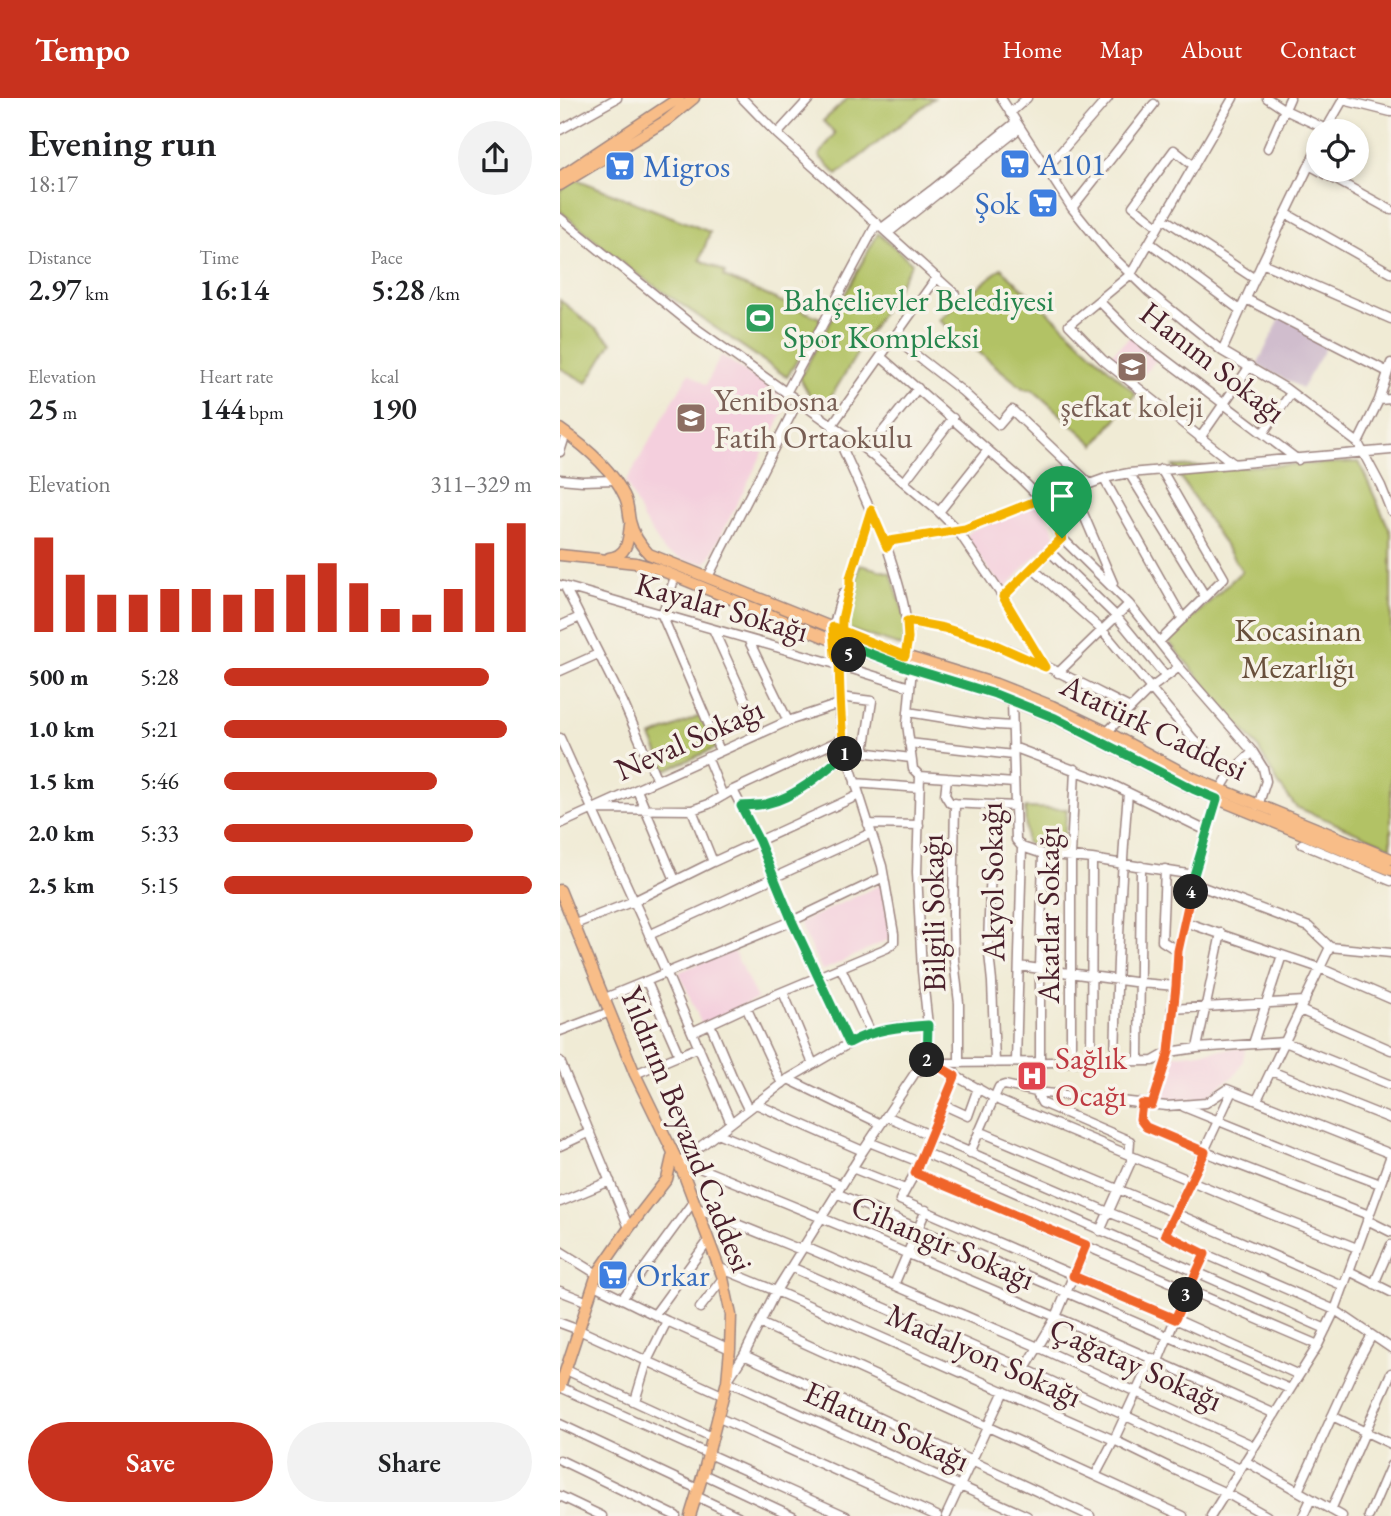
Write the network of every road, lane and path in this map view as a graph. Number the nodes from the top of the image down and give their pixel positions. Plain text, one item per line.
1 (617, 98) edge
2 (679, 98) edge
3 (694, 98) edge
4 (742, 98) edge
5 (758, 98) edge
6 (810, 98) edge
7 (1001, 98) edge
8 (1027, 98) edge
9 (1108, 98) edge
10 (1233, 98) edge
11 (1267, 98) edge
12 (1290, 98) edge
13 (1344, 99) edge
14 (1154, 104) dead end
15 (751, 106) junction
16 (1285, 110) junction
17 (1391, 112) edge
18 (1010, 113) junction
19 (1332, 119) edge
20 (1306, 120) edge
21 (1018, 125) junction
22 (560, 130) edge
23 (777, 134) junction
24 (1268, 148) dead end
25 (1194, 166) junction
26 (1046, 169) junction
27 (1306, 172) edge
28 (560, 177) edge
29 (1340, 182) edge
30 (560, 185) edge
31 (1072, 208) junction
32 (1391, 210) edge
33 (1287, 214) junction
34 (560, 218) edge
35 (1160, 222) junction
36 (883, 228) junction
37 (1150, 243) junction
38 (1262, 263) junction
39 (1391, 273) edge
40 (1131, 274) junction
41 (937, 277) junction
42 (1255, 279) junction
43 (955, 294) dead end
44 (1246, 299) junction
45 (1099, 301) junction
46 (1240, 310) junction
47 (1391, 319) edge
48 (908, 349) dead end
49 (1222, 351) junction
50 (881, 357) junction
51 (1250, 366) junction
52 (1390, 367) edge
53 (919, 388) junction
54 (786, 393) junction
55 (1291, 393) junction
56 (1379, 400) junction
57 (1391, 400) edge
58 (798, 401) junction
59 (1224, 403) junction
60 (953, 418) junction
61 (832, 425) junction
62 (563, 431) edge
63 (1263, 433) junction
64 (1200, 438) junction
65 (1358, 443) junction
66 (988, 450) junction
67 (1391, 450) edge
68 (867, 451) junction
69 (1363, 451) junction
70 (560, 452) edge
71 (1298, 460) junction
72 (1234, 464) junction
73 (1161, 470) junction
74 (1129, 473) junction
75 (560, 479) edge
76 (1104, 479) junction
77 (615, 480) junction
78 (904, 482) junction
79 (1090, 484) junction
80 (1381, 486) junction
81 (1391, 486) edge
82 (1073, 490) junction
83 (1041, 499) junction
84 (871, 510) junction
85 (1391, 511) edge
86 (939, 512) junction
87 (630, 522) junction
88 (958, 531) junction
89 (1062, 538) junction
90 (887, 547) junction
91 (1049, 551) junction
92 (560, 555) edge
93 (601, 559) junction
94 (1032, 568) junction
95 (675, 577) junction
96 (708, 577) junction
97 (562, 586) edge
98 (1115, 589) junction
99 (1205, 596) junction
100 (1003, 597) junction
101 (1129, 604) junction
102 (662, 615) junction
103 (580, 617) junction
104 (1117, 617) junction
105 (1183, 618) junction
106 (907, 621) junction
107 (560, 625) edge
108 (837, 628) junction
109 (714, 631) junction
110 (1103, 631) junction
111 (750, 641) junction
112 (837, 642) junction
113 (1159, 642) junction
114 (858, 649) junction
115 (598, 653) junction
116 (905, 656) junction
117 (839, 663) junction
118 (1045, 667) junction
119 (1179, 667) junction
120 (912, 668) junction
121 (560, 671) edge
122 (1058, 673) junction
123 (1166, 677) junction
124 (910, 687) junction
125 (1151, 688) junction
126 (839, 700) junction
127 (1012, 701) junction
128 (1130, 708) junction
129 (908, 712) junction
130 (788, 721) junction
131 (1013, 726) junction
132 (1107, 732) junction
133 (760, 733) junction
134 (560, 738) edge
135 (842, 739) junction
136 (909, 743) junction
137 (720, 751) junction
138 (845, 751) junction
139 (1013, 751) junction
140 (864, 752) junction
141 (1252, 752) junction
142 (707, 757) junction
143 (911, 758) junction
144 (1075, 769) junction
145 (1231, 772) junction
146 (920, 776) junction
147 (947, 778) junction
148 (657, 779) junction
149 (855, 783) junction
150 (1014, 783) junction
151 (920, 788) junction
152 (637, 790) junction
153 (733, 790) junction
154 (1128, 793) junction
155 (1219, 794) junction
156 (859, 795) junction
157 (723, 796) junction
158 (955, 803) junction
159 (994, 805) junction
160 (741, 806) junction
161 (1015, 806) junction
162 (1258, 806) junction
163 (592, 809) junction
164 (646, 810) junction
165 (692, 810) junction
166 (560, 824) edge
167 (868, 824) junction
168 (919, 825) junction
169 (1206, 831) junction
170 (871, 833) junction
171 (759, 841) junction
172 (1302, 844) dead end
173 (1022, 847) junction
174 (1043, 854) junction
175 (1071, 856) junction
176 (1092, 859) junction
177 (1391, 859) edge
178 (713, 862) junction
179 (1122, 863) junction
180 (1141, 866) junction
181 (1165, 869) junction
182 (1391, 870) edge
183 (773, 877) junction
184 (884, 877) junction
185 (1193, 879) junction
186 (675, 880) junction
187 (1391, 881) edge
188 (560, 890) edge
189 (634, 901) junction
190 (564, 912) edge
191 (792, 921) junction
192 (1185, 922) junction
193 (575, 924) junction
194 (1221, 933) junction
195 (649, 935) junction
196 (1330, 947) junction
197 (1178, 951) junction
198 (1391, 953) edge
199 (1282, 955) junction
200 (1019, 965) junction
201 (841, 968) junction
202 (1320, 968) junction
203 (1040, 969) junction
204 (1072, 973) junction
205 (667, 974) junction
206 (1091, 976) junction
207 (818, 978) junction
208 (1116, 979) junction
209 (647, 982) junction
210 (1141, 983) junction
211 (1176, 986) junction
212 (783, 992) junction
213 (605, 998) junction
214 (1391, 999) edge
215 (1305, 1001) junction
216 (1267, 1003) junction
217 (1206, 1006) junction
218 (746, 1007) junction
219 (1172, 1009) junction
220 (1300, 1010) junction
221 (610, 1012) junction
222 (710, 1024) junction
223 (928, 1025) junction
224 (560, 1031) edge
225 (692, 1032) junction
226 (871, 1033) junction
227 (1285, 1042) junction
228 (849, 1043) junction
229 (1253, 1044) junction
230 (699, 1047) junction
231 (1197, 1048) junction
232 (1391, 1050) edge
233 (1169, 1052) junction
234 (679, 1055) junction
235 (560, 1061) edge
236 (1139, 1061) junction
237 (1016, 1062) junction
238 (1040, 1062) junction
239 (1071, 1062) junction
240 (1091, 1062) junction
241 (1115, 1062) junction
242 (957, 1063) junction
243 (995, 1063) junction
244 (813, 1065) junction
245 (931, 1066) junction
246 (1271, 1071) junction
247 (635, 1074) junction
248 (955, 1076) junction
249 (785, 1082) junction
250 (1391, 1085) edge
251 (978, 1088) junction
252 (1232, 1091) junction
253 (1035, 1093) junction
254 (994, 1098) junction
255 (1256, 1100) junction
256 (1042, 1103) junction
257 (1142, 1104) junction
258 (944, 1105) junction
259 (1152, 1105) junction
260 (1182, 1105) junction
261 (752, 1107) junction
262 (1030, 1114) junction
263 (1391, 1119) edge
264 (883, 1120) junction
265 (1219, 1121) junction
266 (731, 1122) junction
267 (979, 1131) junction
268 (590, 1132) junction
269 (717, 1133) junction
270 (930, 1135) junction
271 (869, 1142) junction
272 (560, 1146) edge
273 (863, 1152) junction
274 (1205, 1152) junction
275 (923, 1153) junction
276 (970, 1153) junction
277 (1391, 1154) edge
278 (1131, 1156) junction
279 (678, 1159) junction
280 (919, 1162) junction
281 (852, 1168) junction
282 (915, 1173) junction
283 (684, 1175) junction
284 (667, 1179) junction
285 (1191, 1180) junction
286 (610, 1181) junction
287 (1381, 1182) junction
288 (1391, 1184) edge
289 (842, 1185) junction
290 (905, 1189) junction
291 (1118, 1190) junction
292 (836, 1193) junction
293 (560, 1202) edge
294 (694, 1204) junction
295 (926, 1210) junction
296 (1108, 1212) junction
297 (1175, 1213) junction
298 (822, 1217) junction
299 (1368, 1218) junction
300 (629, 1228) junction
301 (918, 1229) junction
302 (1100, 1231) junction
303 (1391, 1232) edge
304 (1165, 1234) junction
305 (709, 1240) junction
306 (560, 1242) edge
307 (1086, 1245) junction
308 (1391, 1245) edge
309 (802, 1248) junction
310 (1357, 1248) junction
311 (563, 1252) edge
312 (908, 1253) junction
313 (1205, 1254) junction
314 (791, 1267) junction
315 (1349, 1271) junction
316 (1196, 1272) junction
317 (721, 1273) junction
318 (597, 1274) junction
319 (1073, 1276) junction
320 (1374, 1284) junction
321 (594, 1285) junction
322 (894, 1285) junction
323 (1344, 1286) junction
324 (1188, 1289) junction
325 (560, 1291) edge
326 (776, 1291) junction
327 (1066, 1292) junction
328 (1391, 1292) edge
329 (622, 1298) junction
330 (588, 1302) junction
331 (699, 1308) dead end
332 (1335, 1310) junction
333 (655, 1314) junction
334 (1056, 1317) junction
335 (1175, 1319) junction
336 (667, 1321) junction
337 (560, 1323) edge
338 (760, 1323) junction
339 (579, 1329) junction
340 (1326, 1329) junction
341 (1372, 1335) junction
342 (1168, 1336) junction
343 (1318, 1345) junction
344 (1038, 1347) junction
345 (1391, 1348) edge
346 (730, 1349) junction
347 (744, 1355) junction
348 (565, 1356) edge
349 (1155, 1359) junction
350 (647, 1361) junction
351 (1025, 1369) junction
352 (1391, 1373) edge
353 (1299, 1376) junction
354 (562, 1380) edge
355 (727, 1381) junction
356 (1290, 1389) junction
357 (1004, 1391) junction
358 (1137, 1391) junction
359 (724, 1396) junction
360 (635, 1401) junction
361 (1275, 1414) junction
362 (1126, 1415) junction
363 (1332, 1416) junction
364 (717, 1417) junction
365 (560, 1424) edge
366 (987, 1427) junction
367 (1365, 1432) junction
368 (712, 1437) junction
369 (1114, 1440) junction
370 (1391, 1444) edge
371 (1254, 1446) junction
372 (708, 1454) junction
373 (560, 1460) edge
374 (971, 1462) junction
375 (1242, 1465) junction
376 (1391, 1465) edge
377 (703, 1474) junction
378 (1095, 1476) junction
379 (960, 1486) junction
380 (1298, 1491) junction
381 (697, 1492) junction
382 (1226, 1493) junction
383 (560, 1496) edge
384 (1311, 1499) junction
385 (1331, 1510) junction
386 (843, 1515) edge
387 (602, 1516) edge
388 (676, 1516) edge
389 (690, 1516) edge
390 (738, 1516) edge
391 (793, 1516) edge
392 (937, 1516) edge
393 (946, 1516) edge
394 (1027, 1516) edge
395 (1090, 1516) edge
396 (1183, 1516) edge
397 (1211, 1516) edge
398 (1267, 1516) edge
399 (1303, 1516) edge
400 (1342, 1516) edge
401 (1368, 1516) edge

1 - 22 street
2 - 28 main road
3 - 30 main road
4 - 15 street
5 - 15 street
6 - 23 street
7 - 18 street
8 - 18 street
9 - 26 street
10 - 25 street
11 - 16 street
12 - 16 street
13 - 17 street
13 - 19 street
14 - 31 street
15 - 23 street
16 - 20 street
16 - 24 street
18 - 21 street
21 - 26 street
21 - 36 street
23 - 36 street
25 - 35 street
25 - 35 street
26 - 31 street
27 - 33 street
29 - 32 street
31 - 40 street
33 - 38 street
33 - 39 street
34 - 54 street
35 - 37 street
35 - 42 street
36 - 41 street
36 - 54 street
37 - 40 street
37 - 46 street
38 - 42 street
38 - 47 street
40 - 45 street
40 - 49 street
41 - 43 street
41 - 50 street
42 - 44 street
44 - 46 street
44 - 52 street
45 - 59 street, Hanım Sokağı
45 - 64 street
46 - 49 street
48 - 79 street
49 - 51 street
50 - 53 street
50 - 61 street
51 - 55 street
51 - 59 street
52 - 56 street
53 - 60 street
53 - 68 street
54 - 58 street
55 - 63 street
55 - 65 street
56 - 57 street
56 - 65 street
58 - 61 street
58 - 96 street
59 - 63 street, Hanım Sokağı
59 - 64 street
60 - 66 street
60 - 78 street
61 - 68 street
61 - 84 street
62 - 70 street
62 - 77 main road, Atatürk Caddesi
63 - 71 street, Hanım Sokağı
64 - 72 street
65 - 69 street
66 - 83 street
66 - 86 street
67 - 69 street
68 - 78 street
69 - 71 street
69 - 80 street
71 - 72 street
72 - 73 street
73 - 74 street
73 - 99 street
74 - 76 street
74 - 99 street
75 - 77 street
76 - 79 street
76 - 105 street
77 - 87 main road, Atatürk Caddesi
78 - 86 street
79 - 82 street
80 - 81 street
80 - 85 street
82 - 83 street
82 - 98 street
83 - 88 street
83 - 89 street
84 - 90 street
84 - 108 street
86 - 88 street
87 - 93 main road
87 - 96 main road, Atatürk Caddesi
88 - 90 street
88 - 100 street
89 - 91 street
89 - 98 street
90 - 106 street
91 - 94 street
91 - 104 street
92 - 93 main road
93 - 95 main road
94 - 100 street
94 - 110 street
95 - 102 street
95 - 112 main road
96 - 108 main road, Atatürk Caddesi
97 - 102 street, Kayalar Sokağı
97 - 103 street
98 - 101 street
99 - 105 street
100 - 118 street
101 - 104 street
101 - 113 street
102 - 109 street, Kayalar Sokağı
102 - 137 street
103 - 107 street
103 - 115 street
104 - 110 street
104 - 123 street
105 - 113 street
106 - 116 street
106 - 118 street
108 - 112 street
108 - 116 main road, Atatürk Caddesi
109 - 111 street, Kayalar Sokağı
109 - 133 street
110 - 122 street
110 - 125 street
111 - 117 street, Kayalar Sokağı
111 - 130 street
112 - 114 main road
112 - 117 street
113 - 119 street
114 - 117 main road
114 - 120 main road
115 - 121 street
115 - 148 street
116 - 132 main road, Atatürk Caddesi
117 - 124 street, Kayalar Sokağı
117 - 126 street
118 - 122 street
119 - 123 street
119 - 141 street
120 - 124 street
120 - 127 main road
122 - 128 street
123 - 125 street
124 - 129 street
125 - 128 street
125 - 145 street
126 - 130 street, Neval Sokağı
126 - 135 street
126 - 140 street
127 - 131 street, Akyol Sokağı
127 - 155 main road
128 - 132 street
129 - 131 street
129 - 136 street
130 - 133 street, Neval Sokağı
131 - 139 street, Akyol Sokağı
132 - 155 main road, Atatürk Caddesi
133 - 137 street, Neval Sokağı
134 - 163 street
135 - 138 street
135 - 153 street
136 - 139 street
136 - 143 street
137 - 142 street, Neval Sokağı
138 - 140 street
138 - 149 street
138 - 160 street
139 - 144 street
139 - 150 street, Akyol Sokağı
140 - 143 street
141 - 145 street
141 - 162 street
142 - 148 street, Neval Sokağı
142 - 157 street
143 - 146 street
144 - 154 street
144 - 175 street, Akatlar Sokağı
145 - 155 street
146 - 147 street
146 - 151 street
147 - 150 street
147 - 158 street, Bilgili Sokağı
148 - 152 street, Neval Sokağı
149 - 151 street
149 - 156 street
150 - 161 street, Akyol Sokağı
151 - 168 street
152 - 163 street, Neval Sokağı
152 - 164 street
153 - 157 street
153 - 160 street
154 - 169 street
154 - 179 street
155 - 162 main road, Atatürk Caddesi
155 - 169 street
155 - 182 main road
156 - 167 street
156 - 171 street
157 - 165 street
158 - 159 street
158 - 242 street, Bilgili Sokağı
159 - 161 street
159 - 243 street
160 - 171 street
161 - 173 street, Akyol Sokağı
162 - 177 main road, Atatürk Caddesi
163 - 164 street
163 - 166 street, Neval Sokağı
163 - 189 street
164 - 165 street
164 - 186 street
165 - 178 street
167 - 168 street
167 - 170 street
168 - 223 street
169 - 185 street
170 - 183 street
170 - 184 street
171 - 178 street
171 - 183 street
172 - 187 street
173 - 174 street
173 - 200 street, Akyol Sokağı
174 - 175 street
174 - 203 street
175 - 176 street
175 - 204 street, Akatlar Sokağı
176 - 179 street
176 - 206 street
178 - 186 street
179 - 180 street
179 - 208 street
180 - 181 street
180 - 210 street
181 - 185 street
181 - 197 street
183 - 191 street
183 - 195 street
184 - 191 street
184 - 201 street
185 - 192 street
185 - 196 street
186 - 189 street
188 - 190 main road, Yıldırım Beyazıd Caddesi
189 - 193 street
189 - 195 street
190 - 193 main road, Yıldırım Beyazıd Caddesi
191 - 205 street
191 - 207 street
192 - 194 street
192 - 197 street
193 - 213 main road, Yıldırım Beyazıd Caddesi
194 - 199 street
194 - 217 street
195 - 205 street
196 - 198 street
196 - 202 street
197 - 211 street
199 - 202 street
199 - 216 street
200 - 203 street
200 - 237 street, Akyol Sokağı
201 - 207 street
201 - 226 street
202 - 214 street
202 - 215 street
203 - 204 street
203 - 238 street
204 - 206 street
204 - 239 street, Akatlar Sokağı
205 - 209 street
205 - 225 street
206 - 208 street
206 - 240 street
207 - 212 street
207 - 228 street
208 - 210 street
208 - 241 street
209 - 213 street
209 - 234 street
210 - 211 street
210 - 236 street
211 - 219 street
212 - 218 street
212 - 244 street
213 - 221 main road, Yıldırım Beyazıd Caddesi
215 - 216 street
215 - 220 street
216 - 217 street
216 - 229 street
217 - 219 street
217 - 231 street
218 - 222 street
218 - 249 street
219 - 233 street
220 - 227 street
220 - 232 street
221 - 224 street
221 - 247 main road, Yıldırım Beyazıd Caddesi
222 - 225 street
222 - 261 street
223 - 226 street
223 - 245 street
225 - 230 street
226 - 228 street
227 - 229 street
227 - 246 street
227 - 250 street
228 - 244 street
229 - 231 street
230 - 234 street
230 - 266 street
231 - 233 street
233 - 236 street
233 - 259 street
234 - 247 street
235 - 268 street
236 - 241 street
237 - 238 street
237 - 243 street
238 - 239 street
239 - 240 street
240 - 241 street
242 - 243 street
242 - 245 street
242 - 248 street, Bilgili Sokağı
244 - 249 street
245 - 248 street
245 - 264 street
246 - 255 street
246 - 263 street
247 - 279 main road, Yıldırım Beyazıd Caddesi
248 - 251 street
248 - 258 street, Bilgili Sokağı
249 - 261 street
249 - 264 street
251 - 254 street
251 - 258 street
252 - 255 street
252 - 260 street
252 - 265 street
253 - 254 street
253 - 256 street
253 - 257 street
254 - 262 street
254 - 267 street
255 - 277 street
256 - 262 street
256 - 278 street
257 - 259 street
257 - 274 street
258 - 270 street, Bilgili Sokağı
259 - 260 street
260 - 265 street
261 - 266 street
261 - 273 street
262 - 278 street
264 - 270 street
264 - 271 street
265 - 274 street
265 - 287 street
266 - 269 street
267 - 276 street
267 - 291 street
268 - 272 street
268 - 286 street
269 - 279 street
269 - 289 street
270 - 275 street, Bilgili Sokağı
270 - 276 street
271 - 273 street
271 - 280 street
273 - 281 street
274 - 285 street
274 - 299 street
275 - 280 street, Bilgili Sokağı
275 - 302 street
276 - 296 street
277 - 287 street
278 - 285 street
278 - 291 street
279 - 283 main road, Yıldırım Beyazıd Caddesi
279 - 284 main road
279 - 298 street, Cihangir Sokağı
280 - 282 street, Bilgili Sokağı
281 - 289 street
281 - 290 street
282 - 290 street, Bilgili Sokağı
282 - 307 street
283 - 284 main road
283 - 294 main road, Yıldırım Beyazıd Caddesi
284 - 300 main road
285 - 297 street
285 - 310 street
286 - 293 street
286 - 300 street
287 - 288 street
287 - 299 street
289 - 292 street
290 - 295 street
291 - 296 street
291 - 297 street
292 - 298 street
292 - 301 street
294 - 305 main road, Yıldırım Beyazıd Caddesi
294 - 309 street, Çağatay Sokağı
294 - 329 street
295 - 301 street
295 - 319 street
296 - 302 street
296 - 304 street
297 - 304 street
297 - 323 street
298 - 309 street
298 - 312 street, Cihangir Sokağı
299 - 303 street
299 - 310 street
300 - 318 main road
301 - 312 street
301 - 327 street
302 - 316 street
304 - 313 street
305 - 317 main road, Yıldırım Beyazıd Caddesi
305 - 333 street
306 - 311 street
307 - 319 street
307 - 324 street
308 - 320 street
309 - 314 street
309 - 322 street, Çağatay Sokağı
310 - 315 street
311 - 318 street
312 - 322 street
312 - 334 street, Cihangir Sokağı
313 - 316 street
313 - 332 street
314 - 326 street
314 - 351 street
315 - 320 street
315 - 323 street
316 - 324 street
316 - 340 street
317 - 326 street, Madalyon Sokağı
317 - 331 street
317 - 346 main road, Yıldırım Beyazıd Caddesi
318 - 321 main road
319 - 327 street
319 - 335 street
320 - 328 street
321 - 329 street
321 - 330 main road
322 - 344 street, Çağatay Sokağı
323 - 332 street
324 - 335 street
324 - 343 street
325 - 330 street
326 - 338 street
326 - 357 street, Madalyon Sokağı
327 - 334 street
327 - 342 street
329 - 333 street
330 - 339 main road
332 - 340 street
332 - 341 street
333 - 336 street
334 - 344 street
334 - 349 street, Cihangir Sokağı
335 - 342 street
335 - 353 street
336 - 346 street
336 - 350 street
337 - 339 street
338 - 347 street
338 - 366 street
339 - 348 main road
339 - 350 street
340 - 343 street
341 - 345 street
341 - 363 street
342 - 349 street
342 - 356 street
343 - 353 street
344 - 351 street
344 - 358 street, Çağatay Sokağı
346 - 355 main road, Yıldırım Beyazıd Caddesi
347 - 355 street
347 - 374 street
348 - 354 main road
349 - 358 street
349 - 361 street, Cihangir Sokağı
350 - 359 street
350 - 360 street
351 - 362 street
352 - 367 street
353 - 356 street
354 - 360 street
354 - 372 street
355 - 359 main road, Yıldırım Beyazıd Caddesi
355 - 379 street, Eflatun Sokağı
356 - 361 street
357 - 366 street
357 - 369 street, Madalyon Sokağı
358 - 362 street
358 - 371 street, Çağatay Sokağı
359 - 364 main road, Yıldırım Beyazıd Caddesi
360 - 368 street
361 - 371 street
362 - 369 street
362 - 375 street
363 - 367 street
363 - 380 street
364 - 368 main road, Yıldırım Beyazıd Caddesi
364 - 392 street
365 - 381 street
366 - 374 street
366 - 378 street
367 - 370 street
367 - 385 street
368 - 372 main road, Yıldırım Beyazıd Caddesi
369 - 378 street
369 - 382 street, Madalyon Sokağı
371 - 375 street
372 - 377 main road, Yıldırım Beyazıd Caddesi
372 - 386 street
373 - 388 street
374 - 379 street
374 - 395 street
375 - 380 street
375 - 382 street
376 - 401 street
377 - 381 main road, Yıldırım Beyazıd Caddesi
377 - 391 street
378 - 396 street
379 - 393 street
379 - 394 street, Eflatun Sokağı
380 - 384 street
381 - 389 main road, Yıldırım Beyazıd Caddesi
381 - 390 street
382 - 397 street
382 - 398 street, Madalyon Sokağı
383 - 387 street
384 - 385 street
384 - 399 street
385 - 400 street

